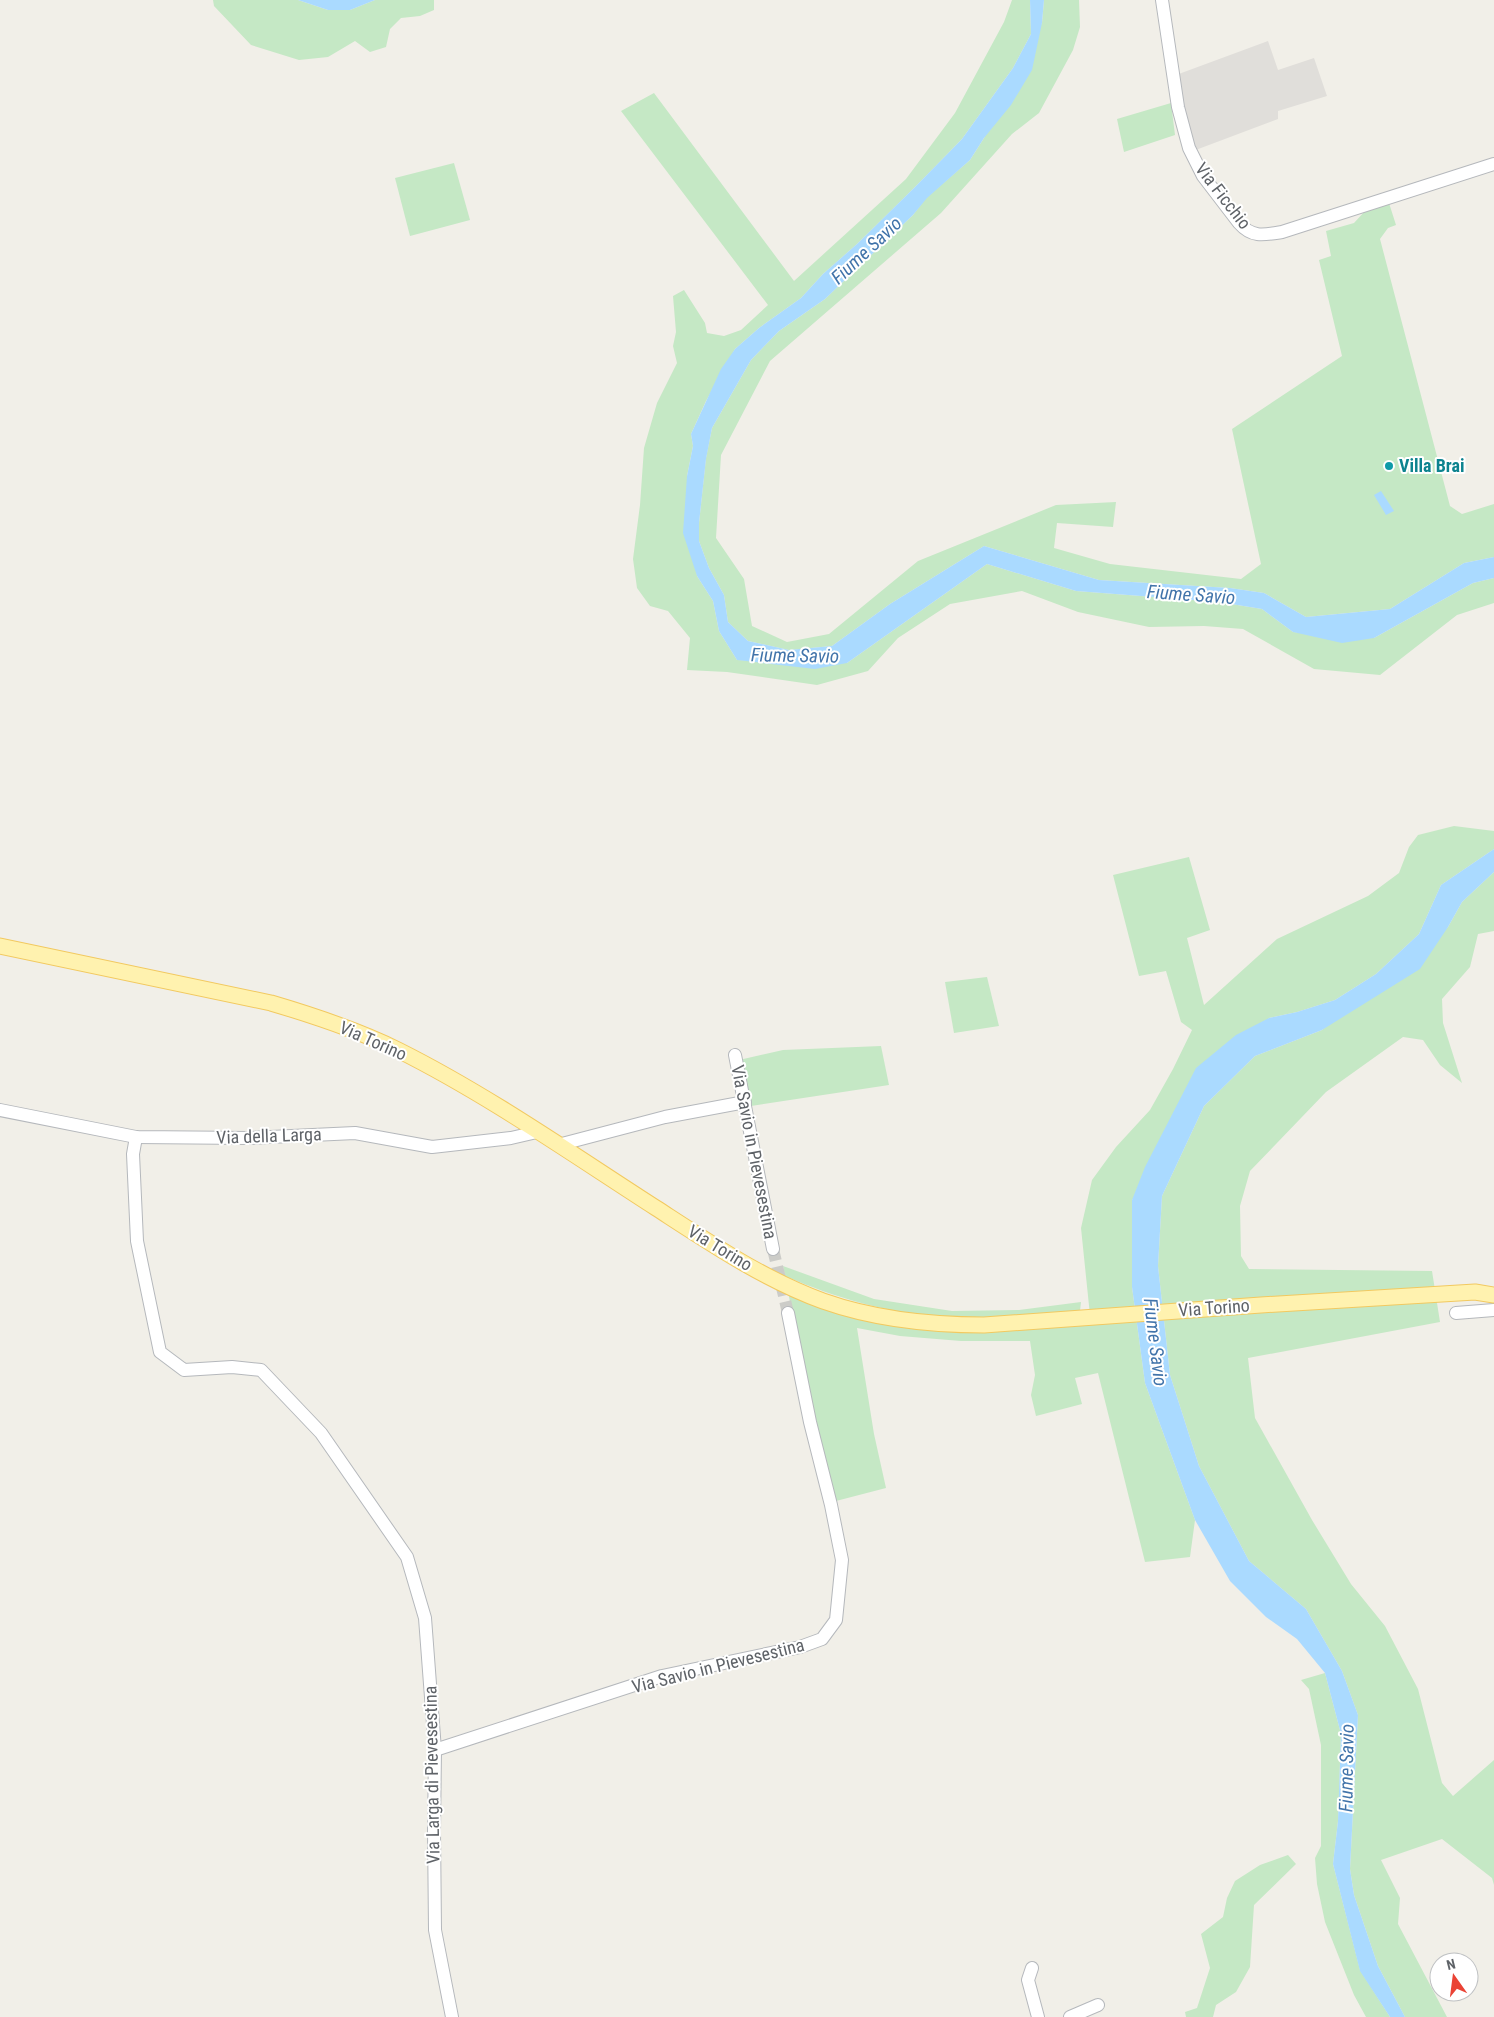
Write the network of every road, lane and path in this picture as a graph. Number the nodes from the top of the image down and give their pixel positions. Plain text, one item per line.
1 (1162, 0) edge
2 (1494, 164) edge
3 (0, 946) edge
4 (735, 1054) dead end
5 (745, 1102) junction
6 (0, 1110) edge
7 (537, 1132) junction
8 (136, 1137) junction
9 (558, 1145) junction
10 (773, 1249) tunnel mouth
11 (1494, 1295) edge
12 (1494, 1310) edge
13 (788, 1313) tunnel mouth
14 (1456, 1313) dead end
15 (435, 1750) junction
16 (1032, 1968) dead end
17 (1098, 2004) dead end
18 (452, 2017) edge
19 (1038, 2017) edge
20 (1070, 2017) edge

1 - 2 street, Via Ficchio
3 - 7 main road, Via Torino
4 - 5 street, Via Savio in Pievesestina
5 - 9 street
5 - 10 street, Via Savio in Pievesestina
6 - 8 street, Via della Larga
7 - 8 street, Via della Larga
7 - 9 main road, Via Torino
8 - 15 street, Via Larga di Pievesestina
9 - 11 main road, Via Torino
12 - 14 street
13 - 15 street, Via Savio in Pievesestina
15 - 18 street, Via Larga di Pievesestina
16 - 19 street
17 - 20 street

